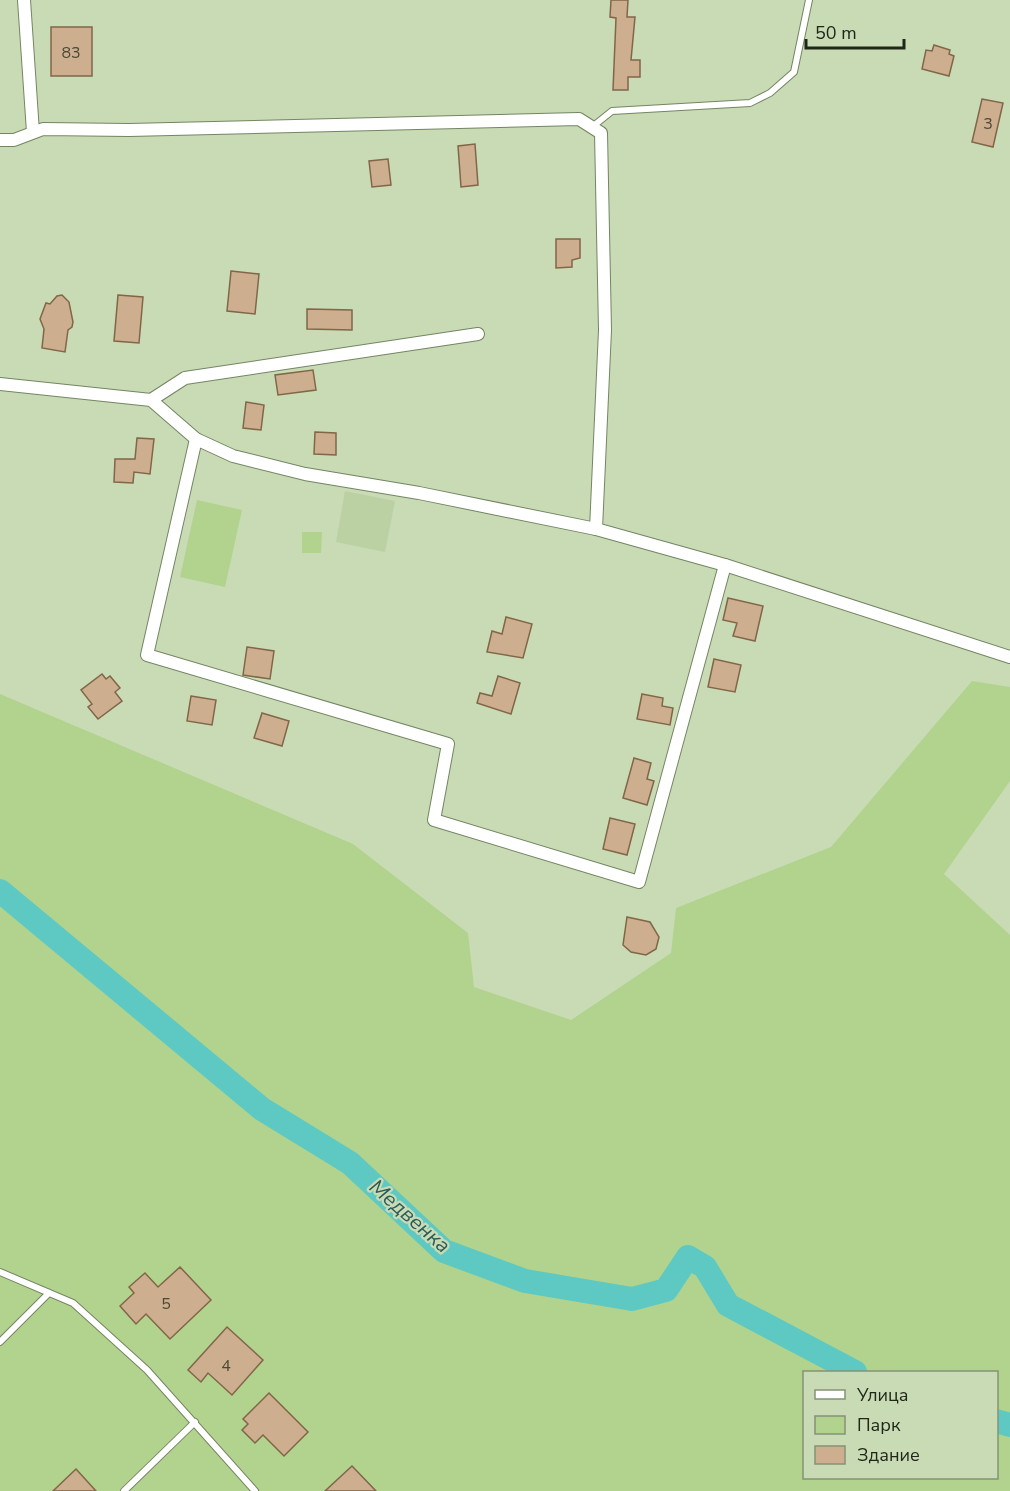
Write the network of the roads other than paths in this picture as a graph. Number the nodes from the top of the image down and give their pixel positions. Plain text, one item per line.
1 (24, 0) edge
2 (808, 0) edge
3 (592, 127) junction
4 (33, 132) junction
5 (0, 140) edge
6 (478, 334) dead end
7 (0, 384) edge
8 (151, 400) junction
9 (196, 439) junction
10 (596, 530) junction
11 (725, 565) junction
12 (1010, 657) edge
13 (0, 1272) edge
14 (49, 1293) junction
15 (0, 1342) edge
16 (195, 1422) junction
17 (124, 1491) edge
18 (255, 1491) edge

1 - 4 street
2 - 3 lane
3 - 4 street
3 - 10 street
4 - 5 street
6 - 8 street
7 - 8 street
8 - 9 street
9 - 10 street
9 - 11 street
10 - 11 street
11 - 12 street
13 - 14 lane
14 - 15 lane
14 - 16 lane
16 - 17 lane
16 - 18 lane

